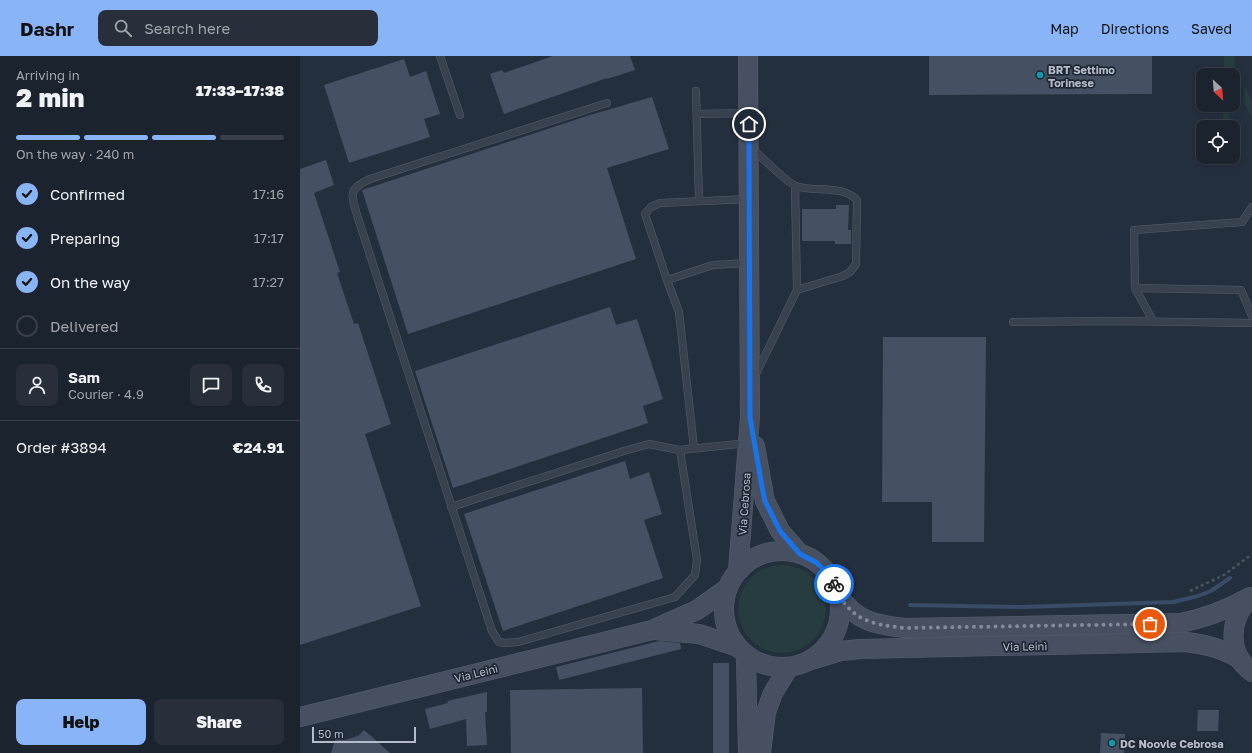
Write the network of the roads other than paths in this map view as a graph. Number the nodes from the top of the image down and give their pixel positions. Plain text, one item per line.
1 (440, 56) edge
2 (748, 56) edge
3 (696, 91) dead end
4 (607, 104) dead end
5 (749, 113) junction
6 (697, 114) junction
7 (460, 115) dead end
8 (749, 145) junction
9 (795, 186) junction
10 (749, 199) junction
11 (699, 200) junction
12 (1252, 207) edge
13 (749, 262) junction
14 (667, 280) junction
15 (1135, 288) junction
16 (796, 290) junction
17 (1252, 316) edge
18 (1153, 321) junction
19 (1013, 322) dead end
20 (1252, 323) edge
21 (750, 387) junction
22 (750, 417) junction
23 (748, 443) junction
24 (694, 448) junction
25 (680, 450) junction
26 (451, 507) junction
27 (800, 554) junction
28 (738, 571) junction
29 (728, 588) junction
30 (839, 596) junction
31 (1251, 597) edge
32 (652, 630) junction
33 (742, 651) junction
34 (808, 661) junction
35 (1246, 665) edge
36 (789, 667) junction
37 (300, 716) edge
38 (748, 753) edge
39 (762, 753) edge

1 - 7 lane
2 - 5 main road
3 - 6 lane
4 - 26 lane
5 - 6 lane
5 - 8 main road
6 - 11 lane
8 - 9 lane
8 - 10 main road
9 - 16 lane
9 - 16 lane
10 - 11 lane
10 - 13 main road
11 - 14 lane
12 - 15 lane
13 - 14 lane
13 - 21 main road
14 - 24 lane
15 - 17 lane
15 - 18 lane
16 - 21 lane
18 - 19 lane
18 - 20 lane
21 - 22 main road
22 - 23 main road, Via Cebrosa
22 - 27 main road, Via Cebrosa
23 - 24 lane
23 - 28 main road, Via Cebrosa
24 - 25 lane
25 - 26 lane
25 - 26 lane
27 - 28 main road
27 - 30 main road
28 - 29 main road
29 - 32 main road, Via Leinì
29 - 33 main road
30 - 31 main road, Via Leinì
30 - 34 main road
31 - 35 main road
32 - 33 main road, Via Leinì
32 - 37 main road, Via Leinì
33 - 36 main road
33 - 38 main road
34 - 35 main road, Via Leinì
34 - 36 main road
36 - 39 main road

